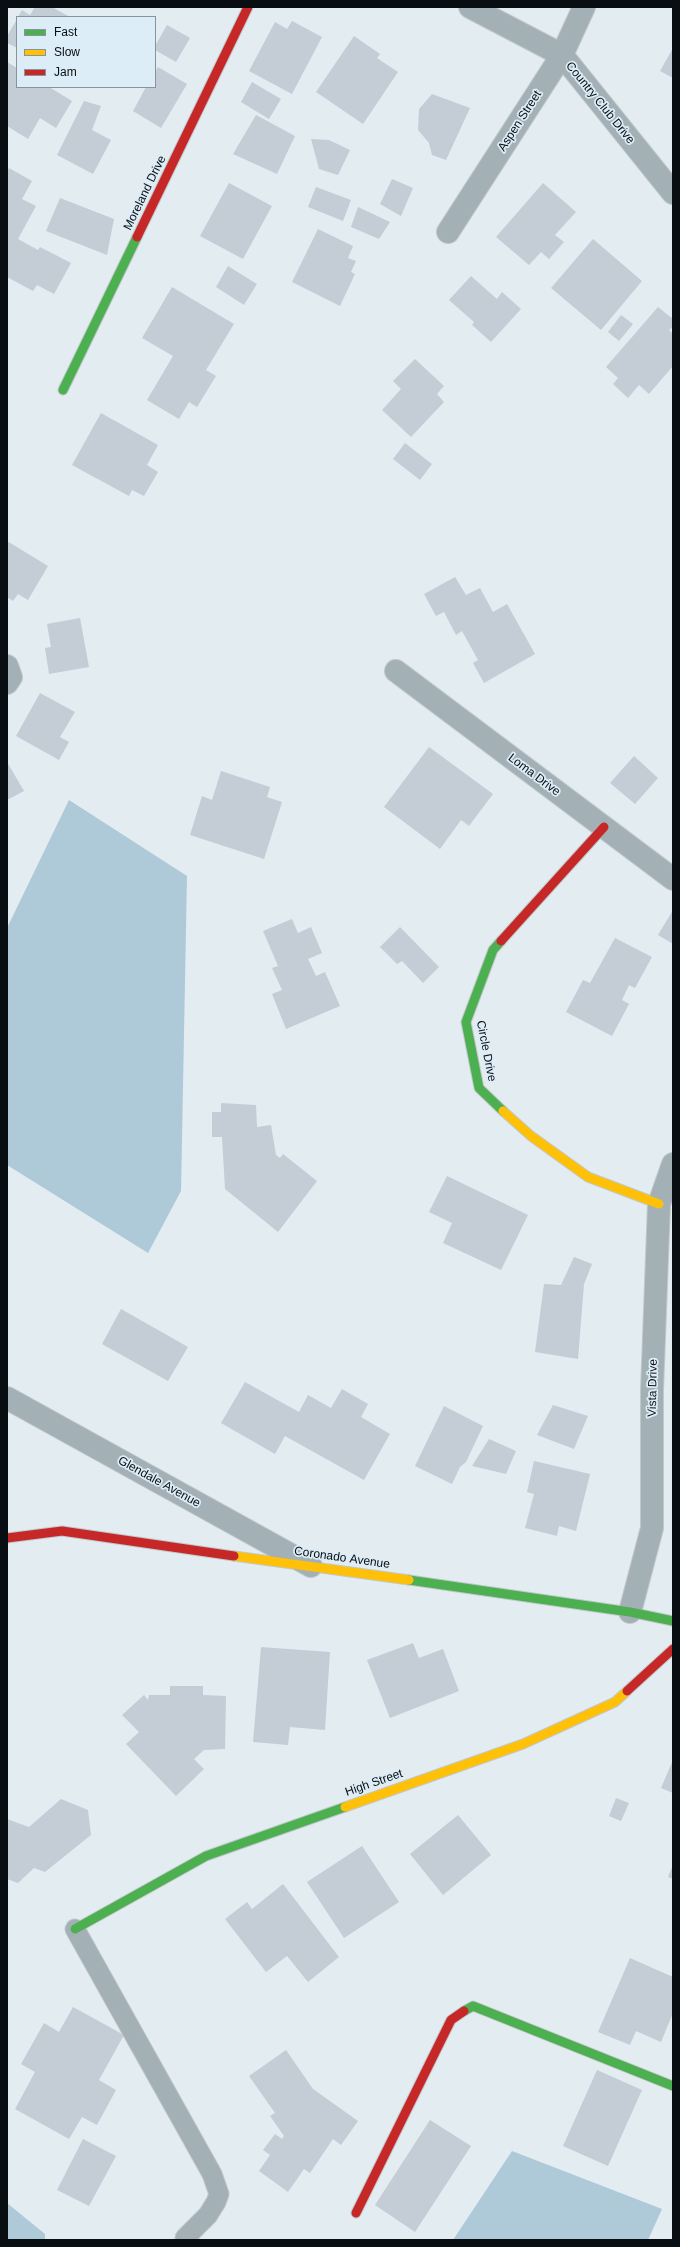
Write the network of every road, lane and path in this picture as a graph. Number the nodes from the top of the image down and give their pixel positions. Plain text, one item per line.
1 (248, 7) edge
2 (470, 7) edge
3 (584, 7) edge
4 (562, 56) junction
5 (673, 193) edge
6 (448, 232) dead end
7 (63, 390) dead end
8 (7, 666) edge
9 (396, 671) dead end
10 (7, 683) edge
11 (604, 828) junction
12 (673, 879) edge
13 (673, 1164) edge
14 (659, 1204) junction
15 (7, 1398) edge
16 (7, 1538) edge
17 (311, 1566) junction
18 (630, 1612) junction
19 (673, 1621) edge
20 (673, 1648) edge
21 (75, 1929) joint
22 (673, 2086) edge
23 (356, 2213) dead end
24 (185, 2238) dead end

1 - 7 street, Moreland Drive
2 - 4 street, Country Club Drive
3 - 4 street, Aspen Street
4 - 5 street, Country Club Drive
4 - 6 street, Aspen Street
8 - 10 street
9 - 11 street, Loma Drive
11 - 12 street, Loma Drive
11 - 14 street, Circle Drive
13 - 14 street, Vista Drive
14 - 18 street, Vista Drive
15 - 17 street, Glendale Avenue
16 - 17 street, Coronado Avenue
17 - 18 street, Coronado Avenue
18 - 19 street, Coronado Avenue
20 - 21 street, High Street
21 - 24 lane
22 - 23 street

